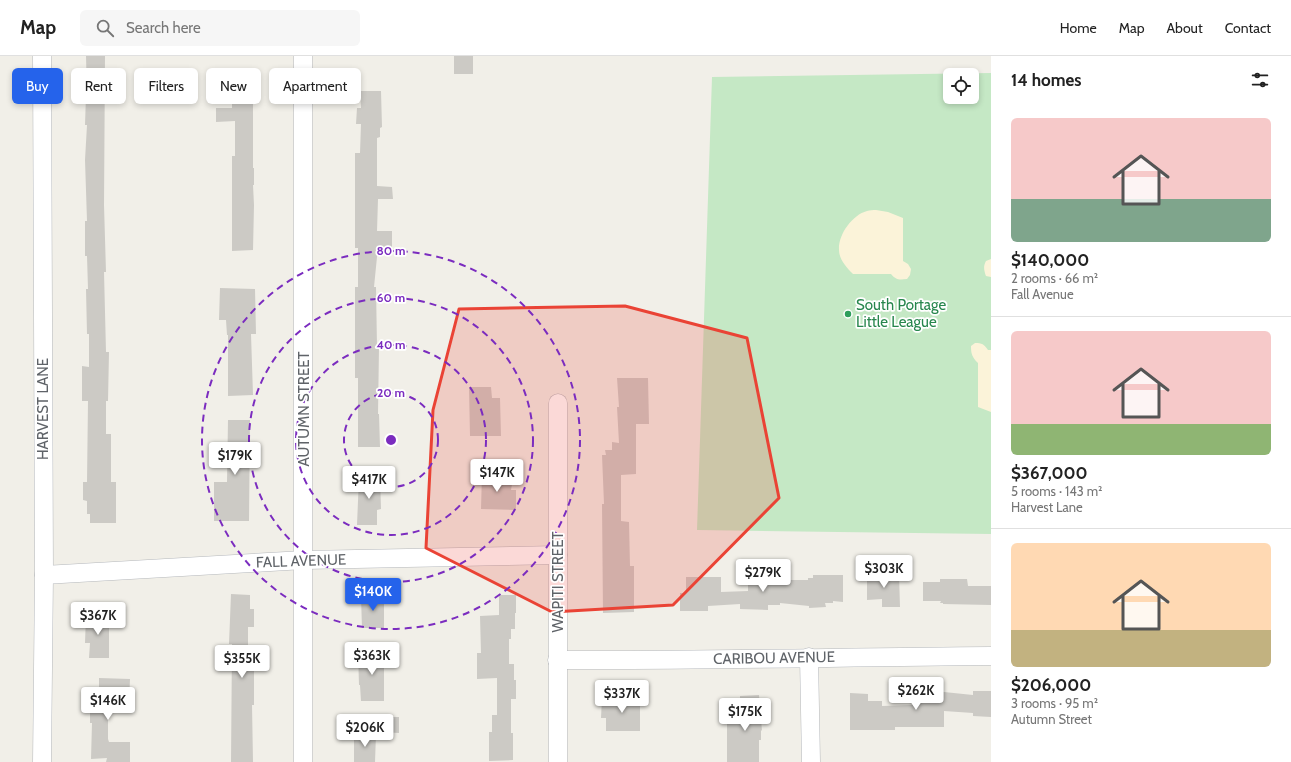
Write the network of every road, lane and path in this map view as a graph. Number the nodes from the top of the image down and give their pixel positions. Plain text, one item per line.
1 (42, 56) edge
2 (303, 56) edge
3 (558, 403) dead end
4 (558, 555) junction
5 (304, 560) junction
6 (44, 575) junction
7 (991, 656) edge
8 (809, 657) junction
9 (558, 660) junction
10 (42, 762) edge
11 (303, 762) edge
12 (558, 762) edge
13 (811, 762) edge

1 - 6 street, HARVEST LANE
2 - 5 street, AUTUMN STREET
3 - 4 street, WAPITI STREET
4 - 5 street, FALL AVENUE
4 - 9 street, WAPITI STREET
5 - 6 street, FALL AVENUE
5 - 11 street, AUTUMN STREET
6 - 10 street, HARVEST LANE
7 - 8 street, CARIBOU AVENUE
8 - 9 street, CARIBOU AVENUE
8 - 13 street
9 - 12 street, WAPITI STREET

